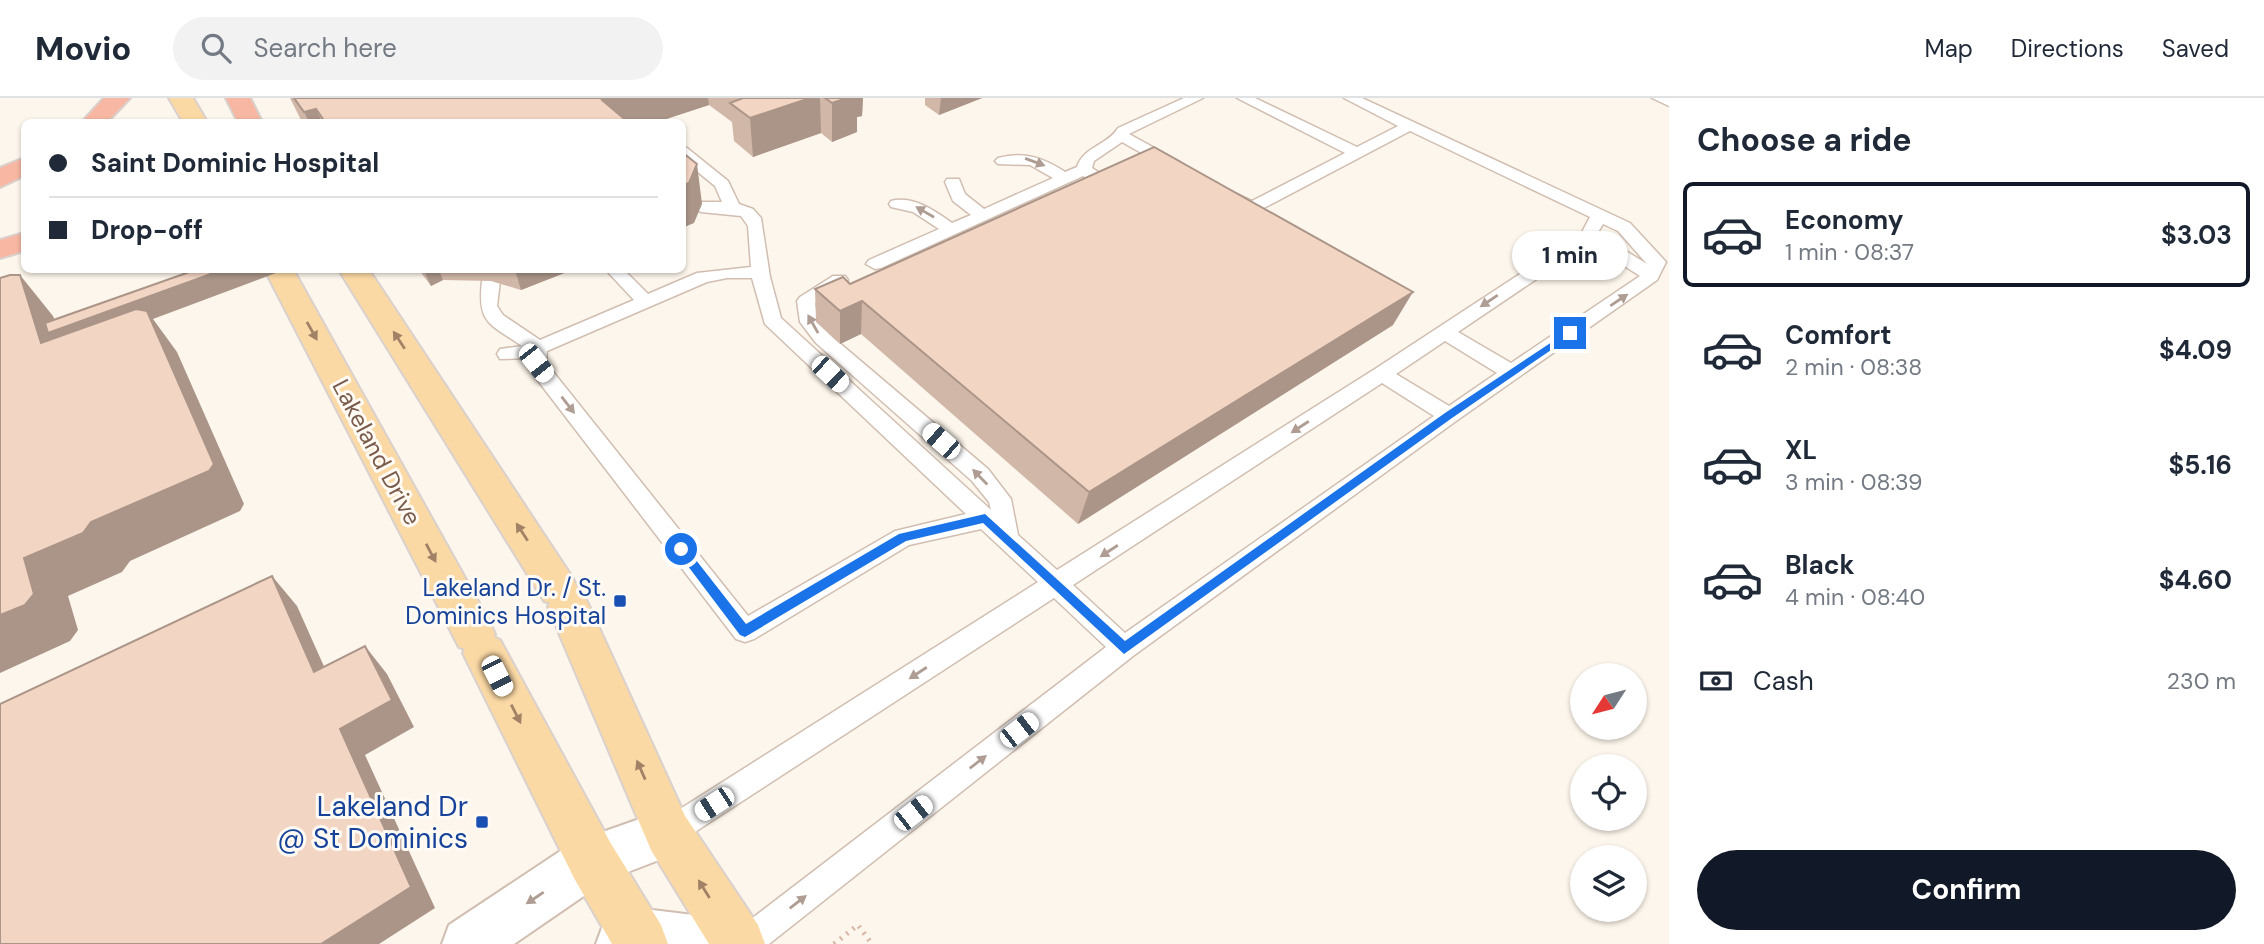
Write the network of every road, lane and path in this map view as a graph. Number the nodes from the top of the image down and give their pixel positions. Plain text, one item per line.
1 (118, 98) edge
2 (181, 98) edge
3 (238, 98) edge
4 (1196, 98) edge
5 (1244, 98) edge
6 (1351, 98) edge
7 (1659, 98) edge
8 (1669, 102) edge
9 (97, 119) edge
10 (193, 119) edge
11 (248, 119) edge
12 (1411, 125) junction
13 (1121, 136) junction
14 (1357, 153) junction
15 (686, 154) edge
16 (1003, 161) dead end
17 (21, 168) edge
18 (1084, 170) junction
19 (1192, 176) edge
20 (1063, 178) junction
21 (0, 179) edge
22 (953, 182) dead end
23 (1216, 189) edge
24 (1118, 192) edge
25 (897, 204) dead end
26 (732, 206) junction
27 (701, 207) dead end
28 (982, 215) junction
29 (1599, 215) junction
30 (950, 229) junction
31 (877, 239) dead end
32 (21, 243) edge
33 (1572, 246) junction
34 (0, 249) edge
35 (896, 253) junction
36 (875, 264) dead end
37 (760, 272) junction
38 (280, 273) edge
39 (356, 273) edge
40 (618, 273) edge
41 (1651, 276) junction
42 (839, 279) edge
43 (491, 281) dead end
44 (646, 302) junction
45 (1443, 332) junction
46 (538, 348) junction
47 (507, 354) dead end
48 (1511, 372) junction
49 (1382, 374) junction
50 (1449, 416) junction
51 (985, 519) junction
52 (1007, 537) junction
53 (1058, 584) junction
54 (1124, 648) junction
55 (668, 833) junction
56 (592, 860) junction
57 (633, 941) edge
58 (468, 944) edge
59 (718, 944) edge
60 (739, 944) edge
61 (744, 944) edge
62 (834, 944) edge
63 (872, 944) edge

1 - 9 highway
2 - 10 main road
3 - 11 highway
4 - 13 lane
5 - 14 lane
6 - 12 lane
7 - 8 lane
12 - 14 lane
12 - 29 lane
13 - 18 lane
13 - 19 lane
14 - 23 lane
15 - 26 lane
16 -> 20 lane
17 - 21 highway
18 - 20 lane
18 - 24 lane
20 - 28 lane
22 - 28 lane
30 -> 25 lane
26 - 27 lane
26 - 37 lane
28 - 30 lane
29 - 33 lane
29 - 41 lane
30 - 35 lane
31 - 35 lane
32 - 34 highway
33 - 41 lane
33 -> 45 lane
35 - 36 lane
37 - 44 lane
37 - 51 lane
38 -> 56 main road, Lakeland Drive
55 -> 39 main road
40 - 44 lane
48 -> 41 lane
52 -> 42 lane
43 - 46 lane
44 - 46 lane
45 - 48 lane
45 - 49 lane
46 - 47 lane
46 -> 51 lane
48 - 50 lane
49 - 50 lane
49 -> 53 lane
50 - 54 lane
51 - 52 lane
52 - 53 lane
53 - 54 lane
53 -> 55 lane
61 -> 54 lane
55 - 56 street
60 -> 55 main road
56 - 57 main road, Lakeland Drive
56 -> 58 street
57 - 59 street
62 - 63 path

